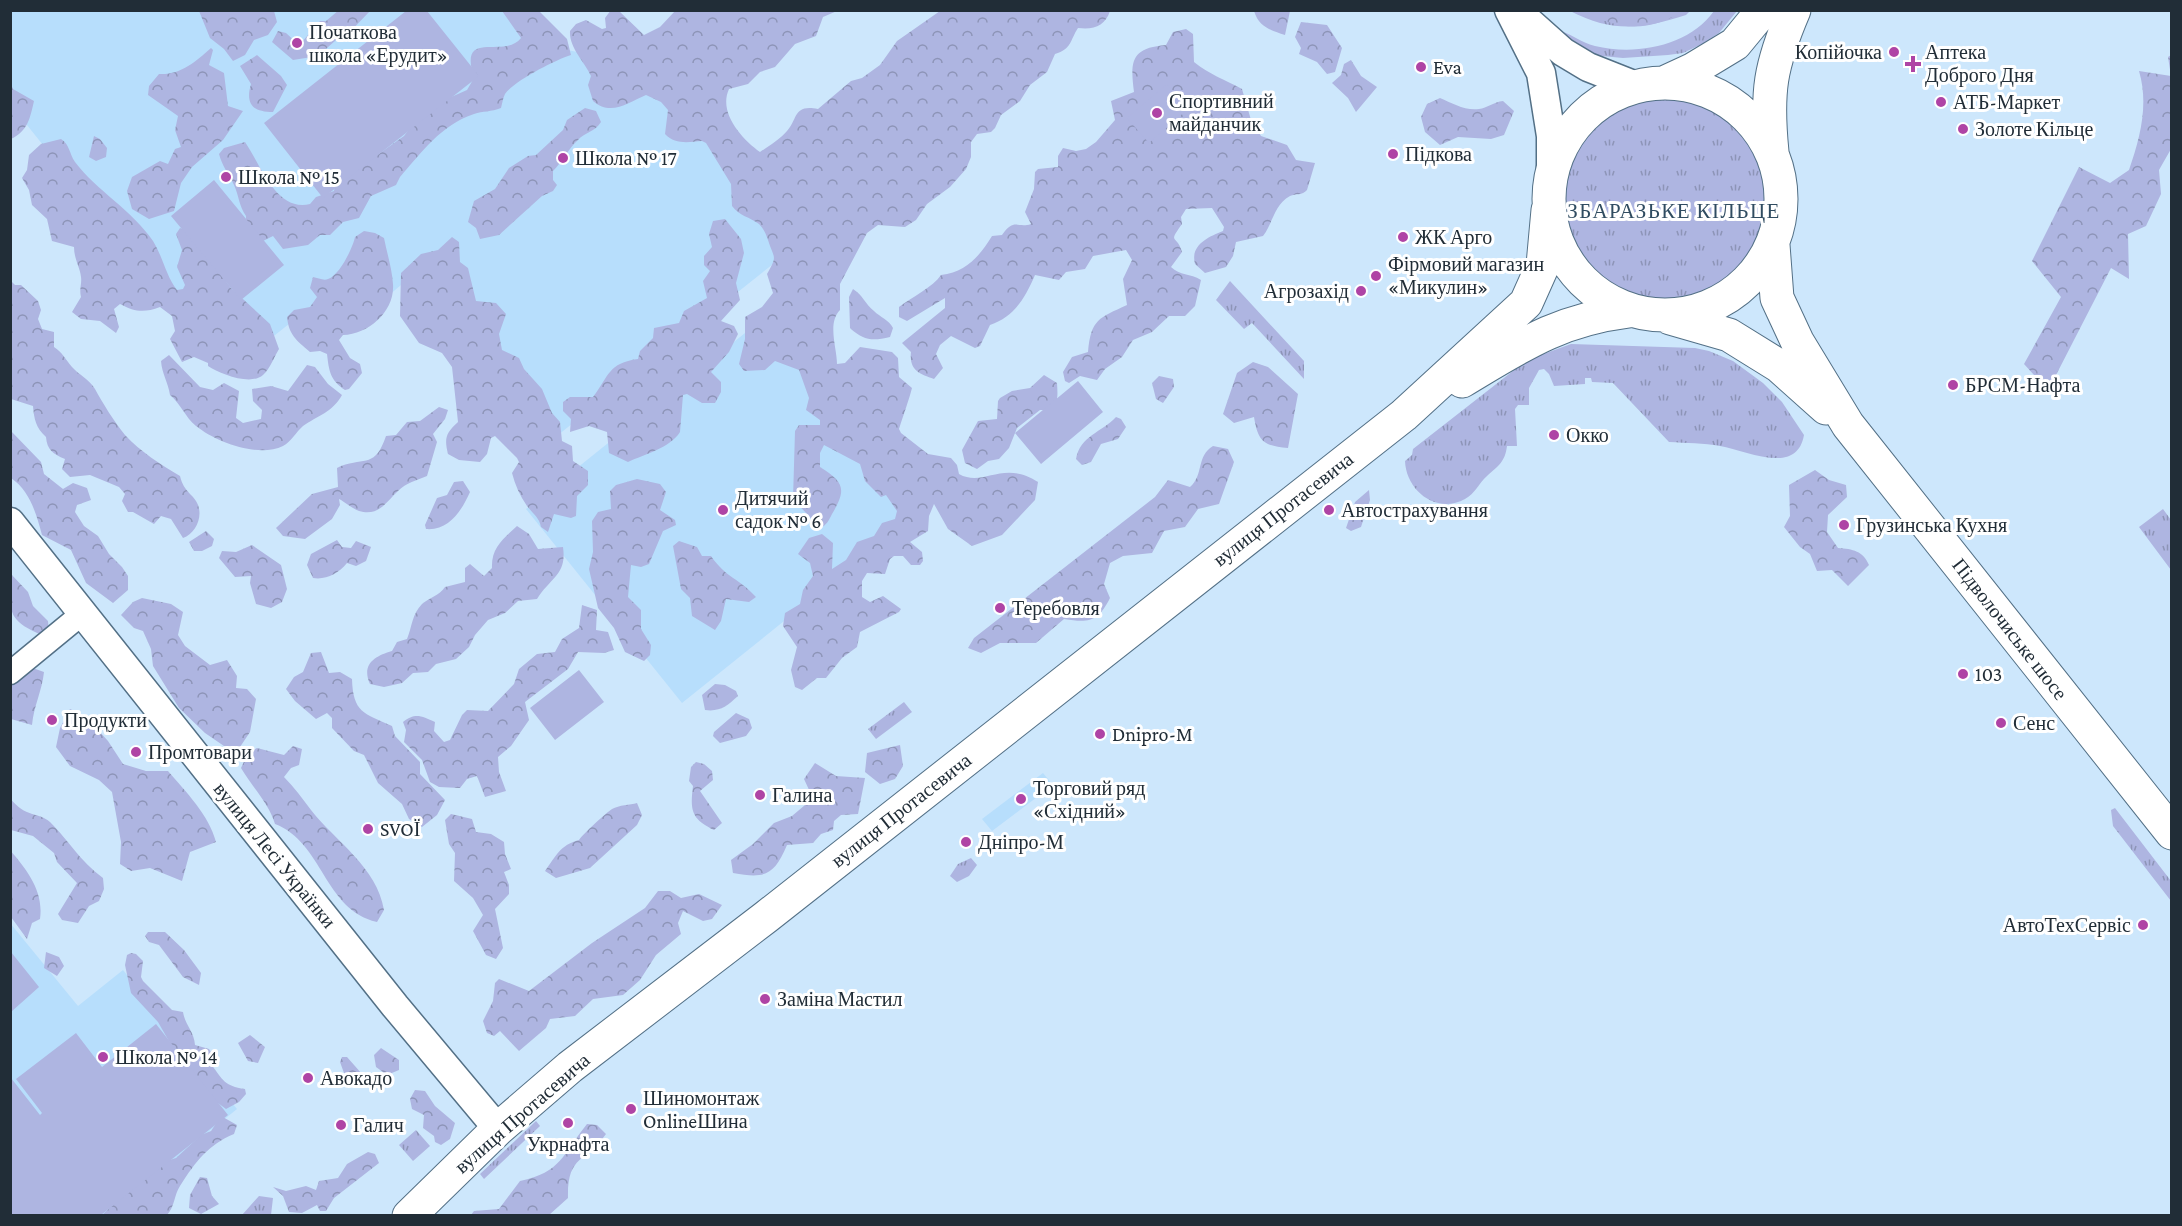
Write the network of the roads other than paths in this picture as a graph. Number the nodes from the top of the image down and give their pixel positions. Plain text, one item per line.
1 (1509, 10) edge
2 (1517, 10) edge
3 (1763, 10) edge
4 (1794, 10) edge
5 (1651, 84) junction
6 (1773, 154) junction
7 (1551, 167) junction
8 (1548, 210) junction
9 (1773, 245) junction
10 (1629, 311) junction
11 (1664, 316) junction
12 (1404, 415) junction
13 (1848, 425) junction
14 (10, 522) edge
15 (83, 613) junction
16 (10, 673) edge
17 (2172, 833) edge
18 (498, 1129) junction
19 (409, 1215) edge

1 - 7 main road
2 - 5 main road
3 - 5 highway
4 - 6 highway
5 - 6 highway
5 - 7 highway
6 - 9 highway
7 - 8 highway, вулиця Протасевича
8 - 10 highway
8 - 12 highway, вулиця Протасевича
9 - 11 highway
9 - 13 highway, Підволочиське шосе
10 - 11 highway
10 - 12 highway, вулиця Протасевича
11 - 13 highway, Підволочиське шосе
12 - 18 highway, вулиця Протасевича
13 - 17 highway, Підволочиське шосе
14 - 15 main road, вулиця Лесі Українки
15 - 16 street
15 - 18 main road, вулиця Лесі Українки
18 - 19 highway, вулиця Протасевича

